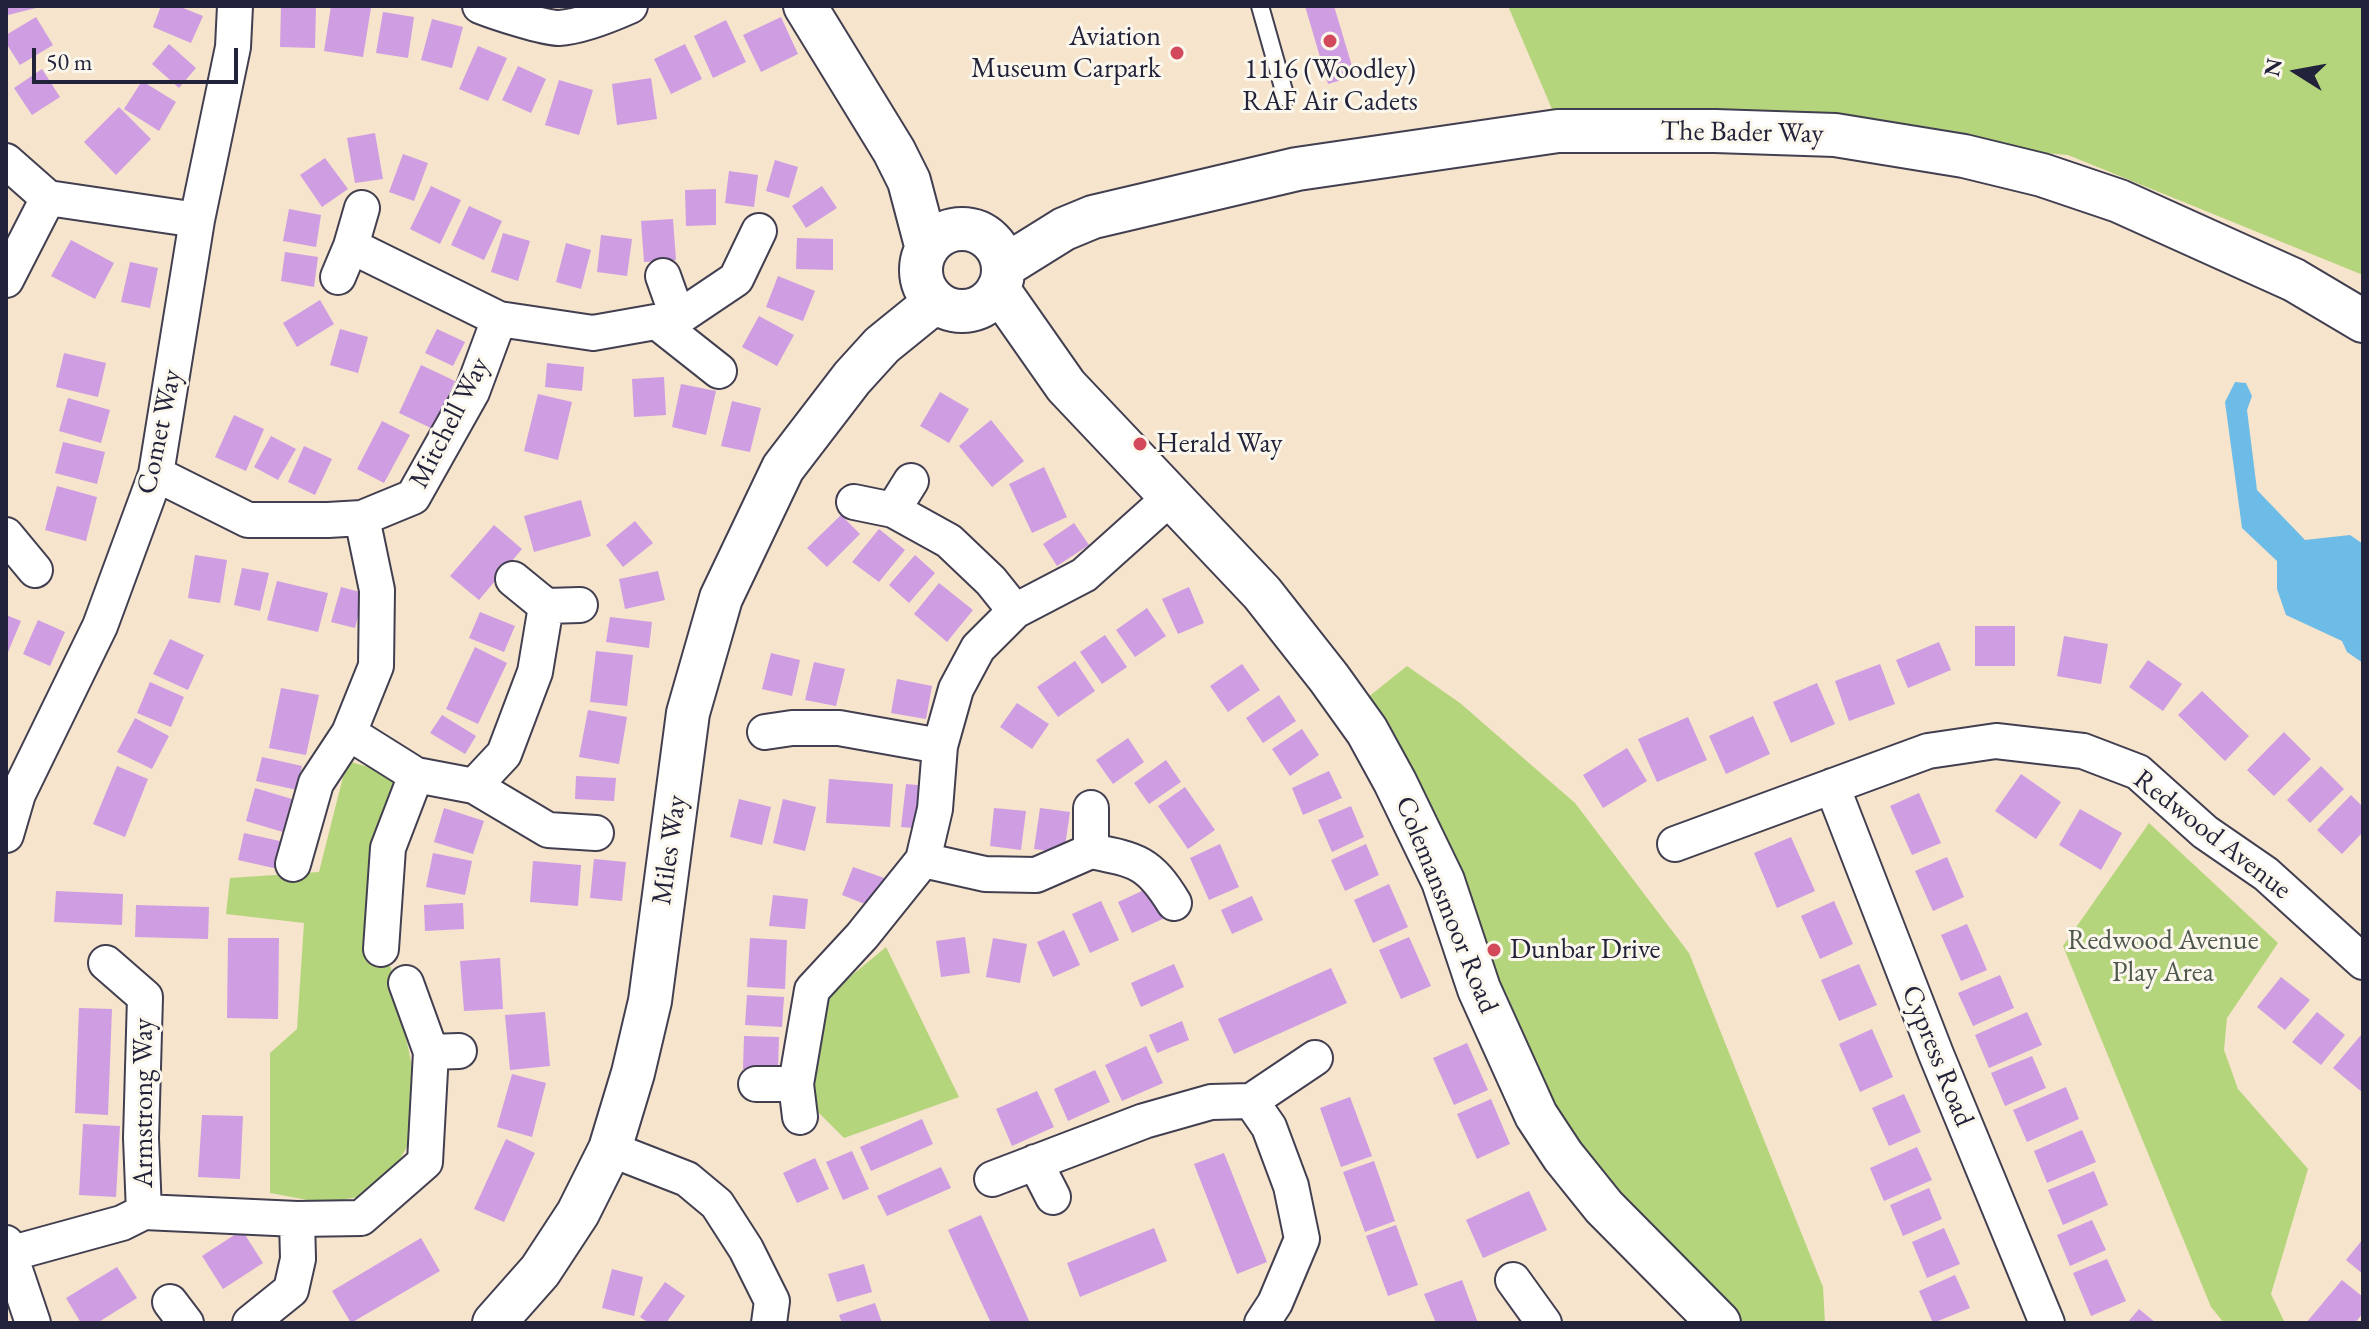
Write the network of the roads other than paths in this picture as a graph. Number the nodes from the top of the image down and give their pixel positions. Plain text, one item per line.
1 (235, 6) edge
2 (480, 6) edge
3 (805, 6) edge
4 (1260, 6) edge
5 (617, 9) edge
6 (1286, 98) dead end
7 (894, 151) junction
8 (6, 161) edge
9 (48, 198) junction
10 (362, 208) dead end
11 (197, 220) junction
12 (759, 231) dead end
13 (351, 246) junction
14 (988, 255) junction
15 (663, 276) dead end
16 (338, 277) dead end
17 (6, 280) edge
18 (936, 283) junction
19 (499, 319) junction
20 (667, 320) junction
21 (2363, 321) edge
22 (719, 371) dead end
23 (1066, 386) junction
24 (156, 474) junction
25 (911, 481) dead end
26 (1172, 496) junction
27 (854, 502) dead end
28 (893, 510) junction
29 (362, 518) junction
30 (6, 535) edge
31 (35, 570) dead end
32 (513, 579) dead end
33 (580, 605) dead end
34 (546, 606) junction
35 (1015, 611) junction
36 (765, 732) dead end
37 (349, 733) junction
38 (940, 746) junction
39 (416, 775) junction
40 (474, 786) junction
41 (1832, 786) junction
42 (1091, 808) dead end
43 (596, 833) dead end
44 (6, 835) edge
45 (1675, 844) dead end
46 (1091, 851) junction
47 (923, 860) junction
48 (293, 864) dead end
49 (1174, 903) dead end
50 (381, 949) dead end
51 (2363, 962) edge
52 (106, 963) dead end
53 (406, 983) dead end
54 (1315, 1058) dead end
55 (756, 1084) dead end
56 (1251, 1101) junction
57 (610, 1149) junction
58 (1035, 1162) junction
59 (992, 1179) dead end
60 (1053, 1197) dead end
61 (144, 1212) junction
62 (297, 1219) junction
63 (7, 1249) edge
64 (1513, 1280) dead end
65 (1704, 1318) edge
66 (33, 1323) edge
67 (250, 1323) edge
68 (494, 1323) edge
69 (769, 1323) edge
70 (1262, 1323) edge
71 (1544, 1323) edge
72 (2047, 1323) edge

1 - 11 street, Comet Way
2 - 5 street
3 - 7 street
4 - 6 lane
7 - 14 street, Colemansmoor Road
7 - 18 street
8 - 9 street
9 - 11 street
9 - 17 street
10 - 13 street
11 - 24 street, Comet Way
12 - 20 street
13 - 16 street
13 - 19 street
14 - 18 street
14 - 18 street
14 - 21 street, The Bader Way
14 - 23 street, Colemansmoor Road
15 - 20 street
18 - 23 street, Colemansmoor Road
18 - 57 street, Miles Way
19 - 20 street
19 - 29 street, Mitchell Way
20 - 22 street
23 - 26 street, Colemansmoor Road
24 - 29 street, Mitchell Way
24 - 44 street, Comet Way
25 - 28 street
26 - 35 street
26 - 65 street, Colemansmoor Road
27 - 28 street
28 - 35 street
29 - 37 street
30 - 31 street
32 - 34 street
33 - 34 street
34 - 40 street
35 - 38 street
36 - 38 street
37 - 39 street
37 - 48 street
38 - 47 street
39 - 40 street
39 - 50 street
40 - 43 street
41 - 45 street, Redwood Avenue
41 - 51 street, Redwood Avenue
41 - 72 street, Cypress Road
42 - 46 street
46 - 47 street
46 - 49 street
47 - 55 street
52 - 61 street, Armstrong Way
53 - 62 street, Armstrong Way
54 - 56 street
56 - 58 street
56 - 70 street
57 - 68 street, Miles Way
57 - 69 street
58 - 59 street
58 - 60 street
61 - 62 street, Armstrong Way
61 - 63 street, Armstrong Way
62 - 67 street
63 - 66 street
64 - 71 street

